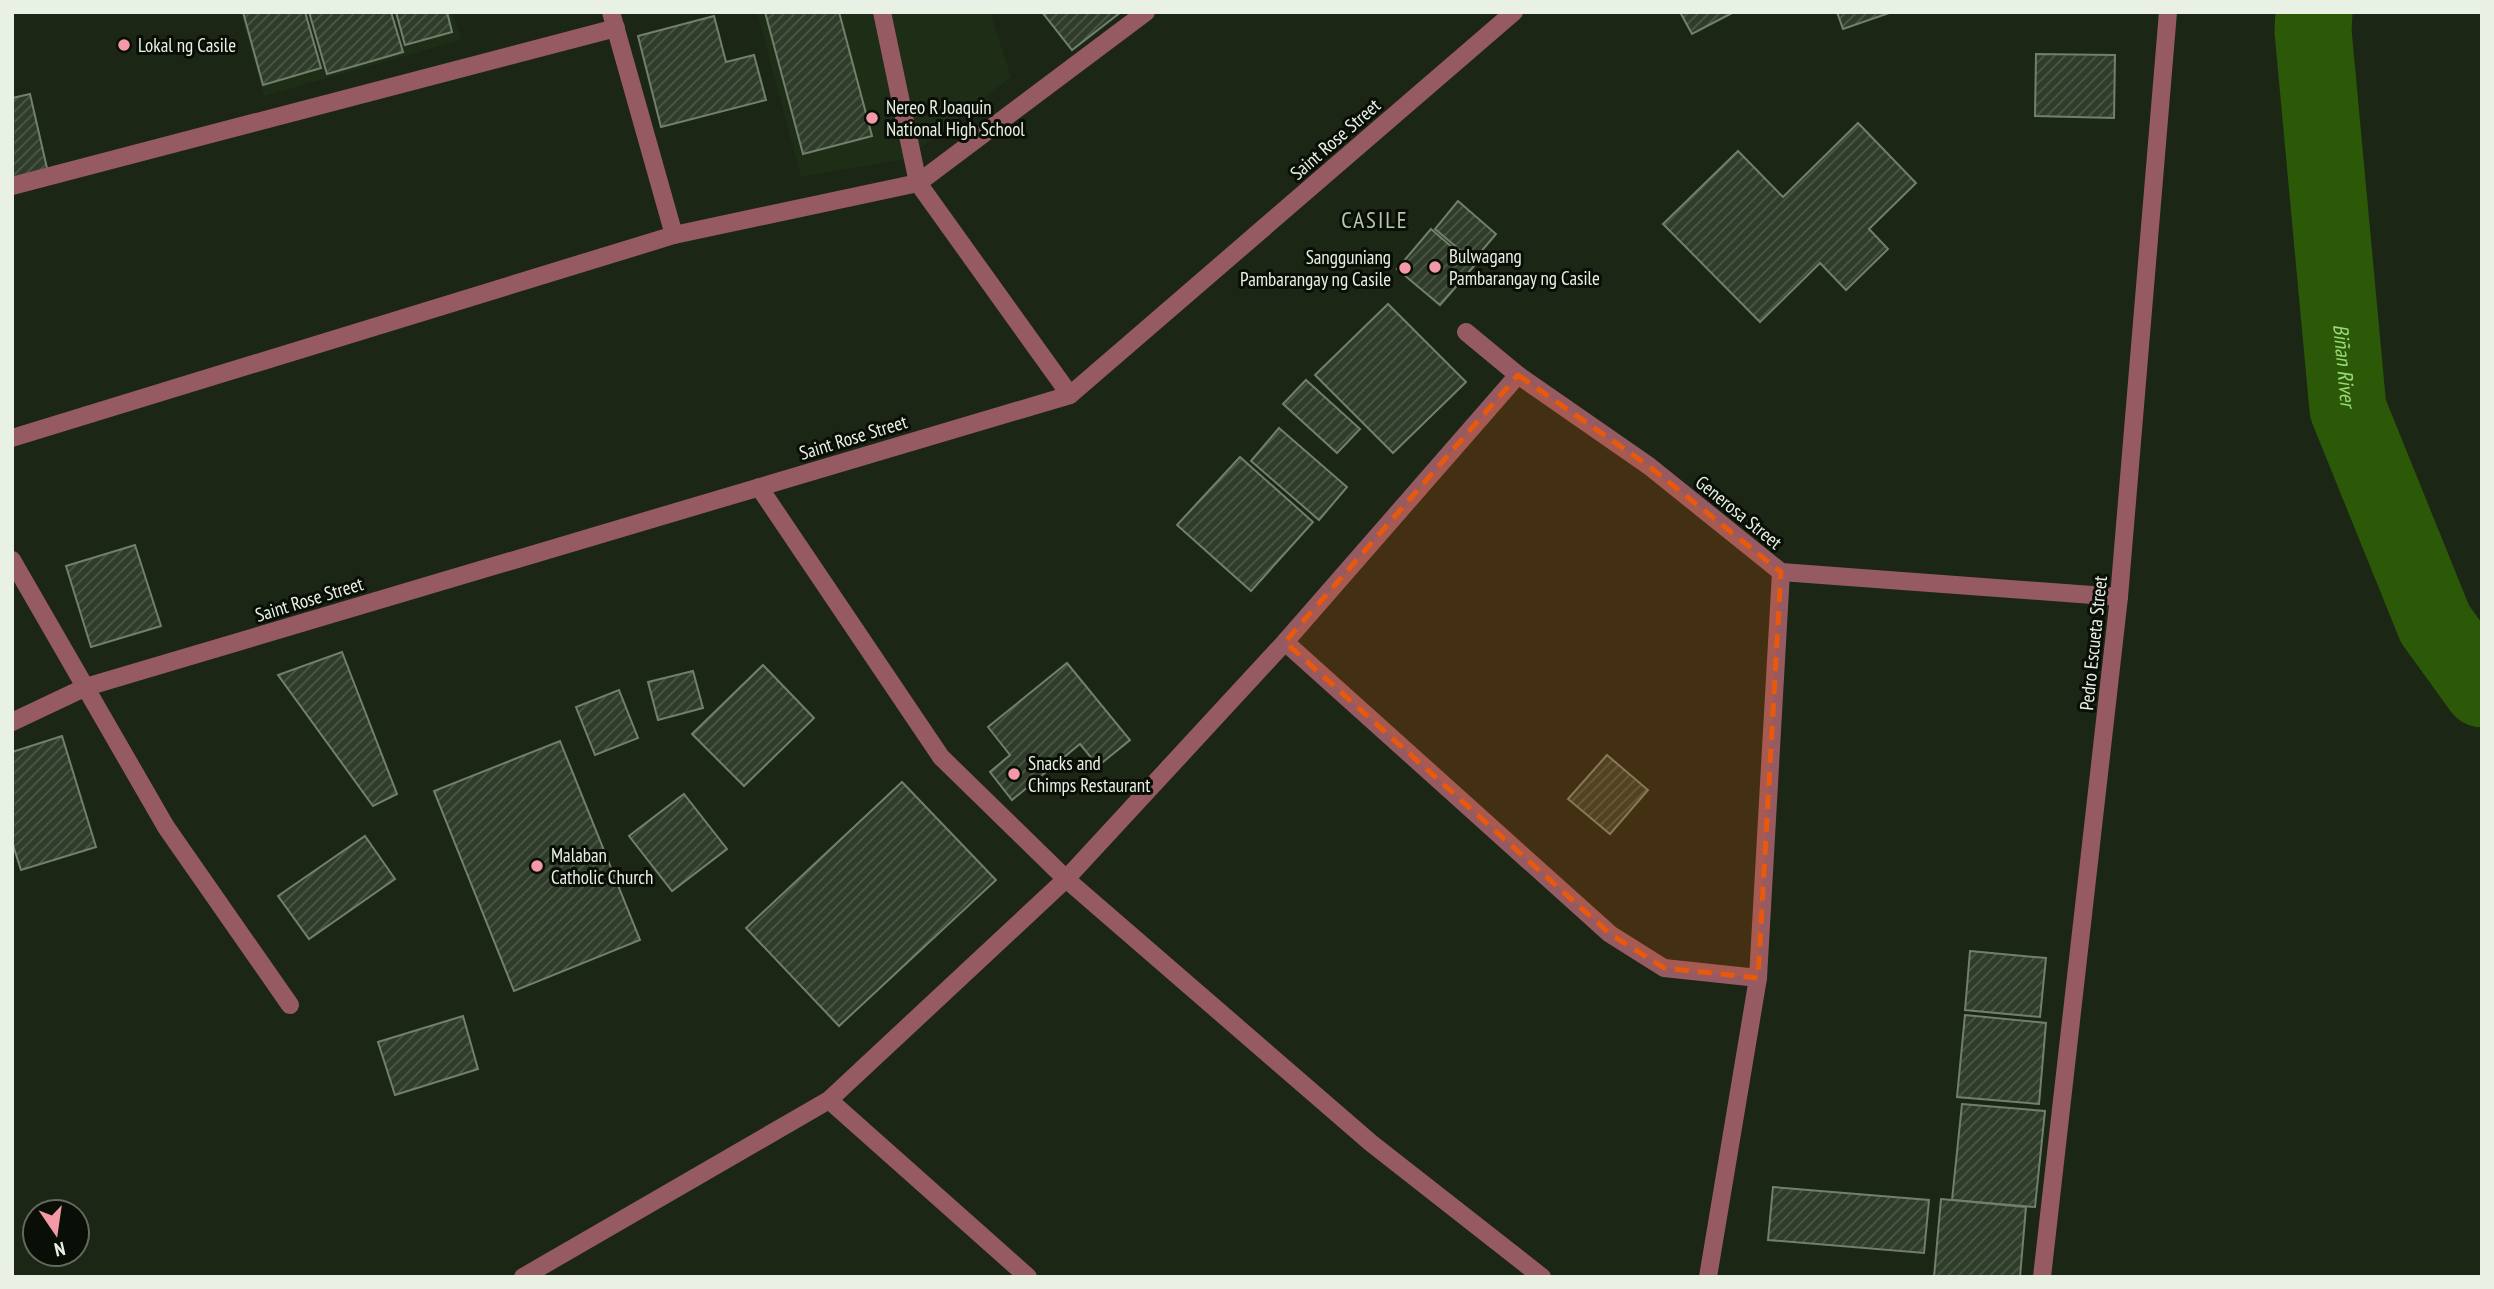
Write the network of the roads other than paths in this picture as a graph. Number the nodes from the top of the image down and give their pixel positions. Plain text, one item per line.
1 (882, 12) edge
2 (1146, 12) edge
3 (1514, 12) edge
4 (2168, 12) edge
5 (613, 20) edge
6 (918, 183) junction
7 (12, 186) edge
8 (674, 235) junction
9 (1466, 332) dead end
10 (1518, 375) junction
11 (1070, 395) junction
12 (12, 438) edge
13 (759, 487) junction
14 (12, 560) edge
15 (1781, 572) junction
16 (2119, 597) junction
17 (1286, 642) junction
18 (86, 687) junction
19 (12, 722) edge
20 (1066, 879) junction
21 (1758, 978) junction
22 (290, 1005) dead end
23 (829, 1100) junction
24 (544, 1272) edge
25 (523, 1277) edge
26 (1028, 1277) edge
27 (1542, 1277) edge
28 (1708, 1277) edge
29 (2042, 1277) edge

1 - 6 street
2 - 6 street
3 - 11 street, Saint Rose Street
4 - 16 street, Pedro Escueta Street
5 - 7 street
5 - 8 street
6 - 8 street
6 - 11 street
8 - 12 street
9 - 10 street, Generosa Street
10 - 15 street, Generosa Street
10 - 17 street
11 - 13 street, Saint Rose Street
13 - 18 street, Saint Rose Street
13 - 20 street
14 - 18 street
15 - 16 street, Generosa Street
15 - 21 street
16 - 29 street, Pedro Escueta Street
17 - 20 street
17 - 21 street
18 - 19 street, Saint Rose Street
18 - 22 street
20 - 23 street
20 - 27 street
21 - 28 street
23 - 24 street
23 - 26 street
24 - 25 street

